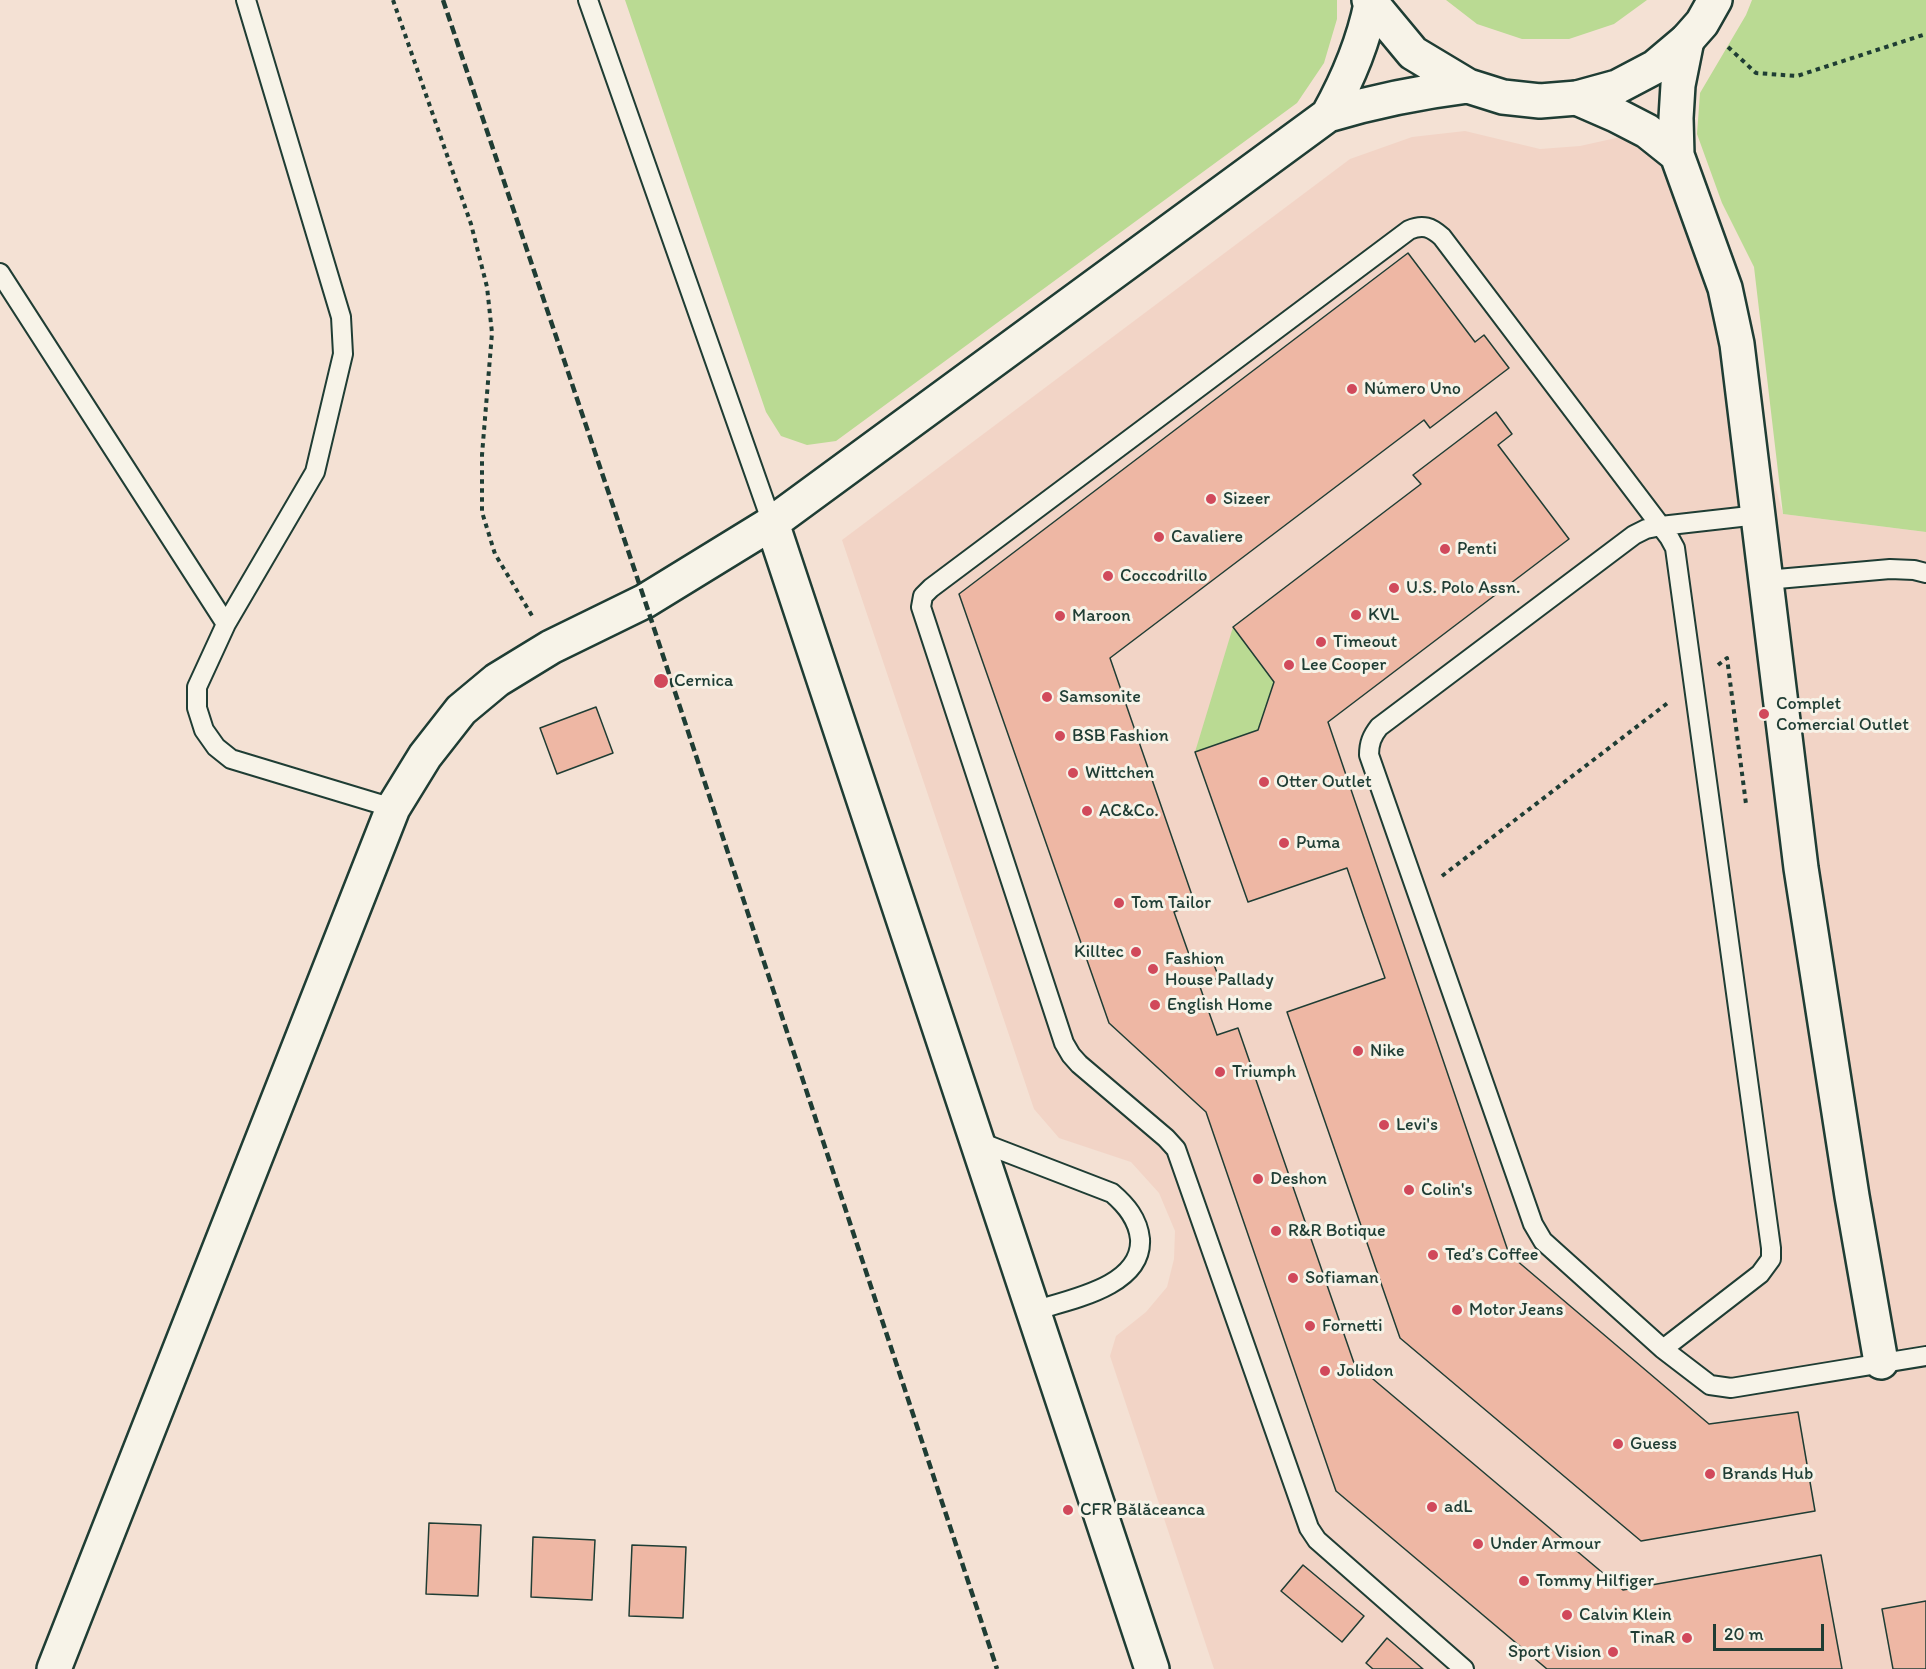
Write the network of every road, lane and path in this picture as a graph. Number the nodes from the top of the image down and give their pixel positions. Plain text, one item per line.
1 (246, 0) edge
2 (393, 0) edge
3 (588, 0) edge
4 (1370, 2) edge
5 (1701, 21) edge
6 (1926, 34) edge
7 (1468, 86) junction
8 (1577, 98) junction
9 (1328, 115) junction
10 (1677, 155) junction
11 (0, 273) edge
12 (1758, 515) junction
13 (772, 523) junction
14 (1661, 526) junction
15 (1926, 573) edge
16 (1766, 580) junction
17 (226, 624) junction
18 (551, 647) junction
19 (1693, 684) junction
20 (1746, 804) dead end
21 (393, 808) junction
22 (1417, 895) junction
23 (977, 1140) junction
24 (1033, 1311) junction
25 (1663, 1349) junction
26 (1926, 1356) edge
27 (1881, 1362) junction
28 (54, 1669) edge
29 (1152, 1669) edge
30 (1464, 1669) edge

1 - 17 lane
2 - 18 path
3 - 13 lane
4 - 7 street
4 - 9 street
5 - 6 path
5 - 8 street
5 - 10 street
7 - 8 street
7 - 9 street
8 - 10 street
9 - 13 street
10 - 12 street
11 - 17 lane
12 - 14 lane
12 - 16 street
13 - 18 street
13 - 23 street
14 - 19 lane
14 - 22 lane
14 - 30 lane
15 - 16 lane
16 - 27 street
17 - 21 lane
18 - 21 street
19 - 20 path
19 - 22 path
19 - 25 lane
21 - 28 street
22 - 25 lane
23 - 24 street
23 - 24 lane
24 - 29 street
25 - 27 lane
26 - 27 lane

